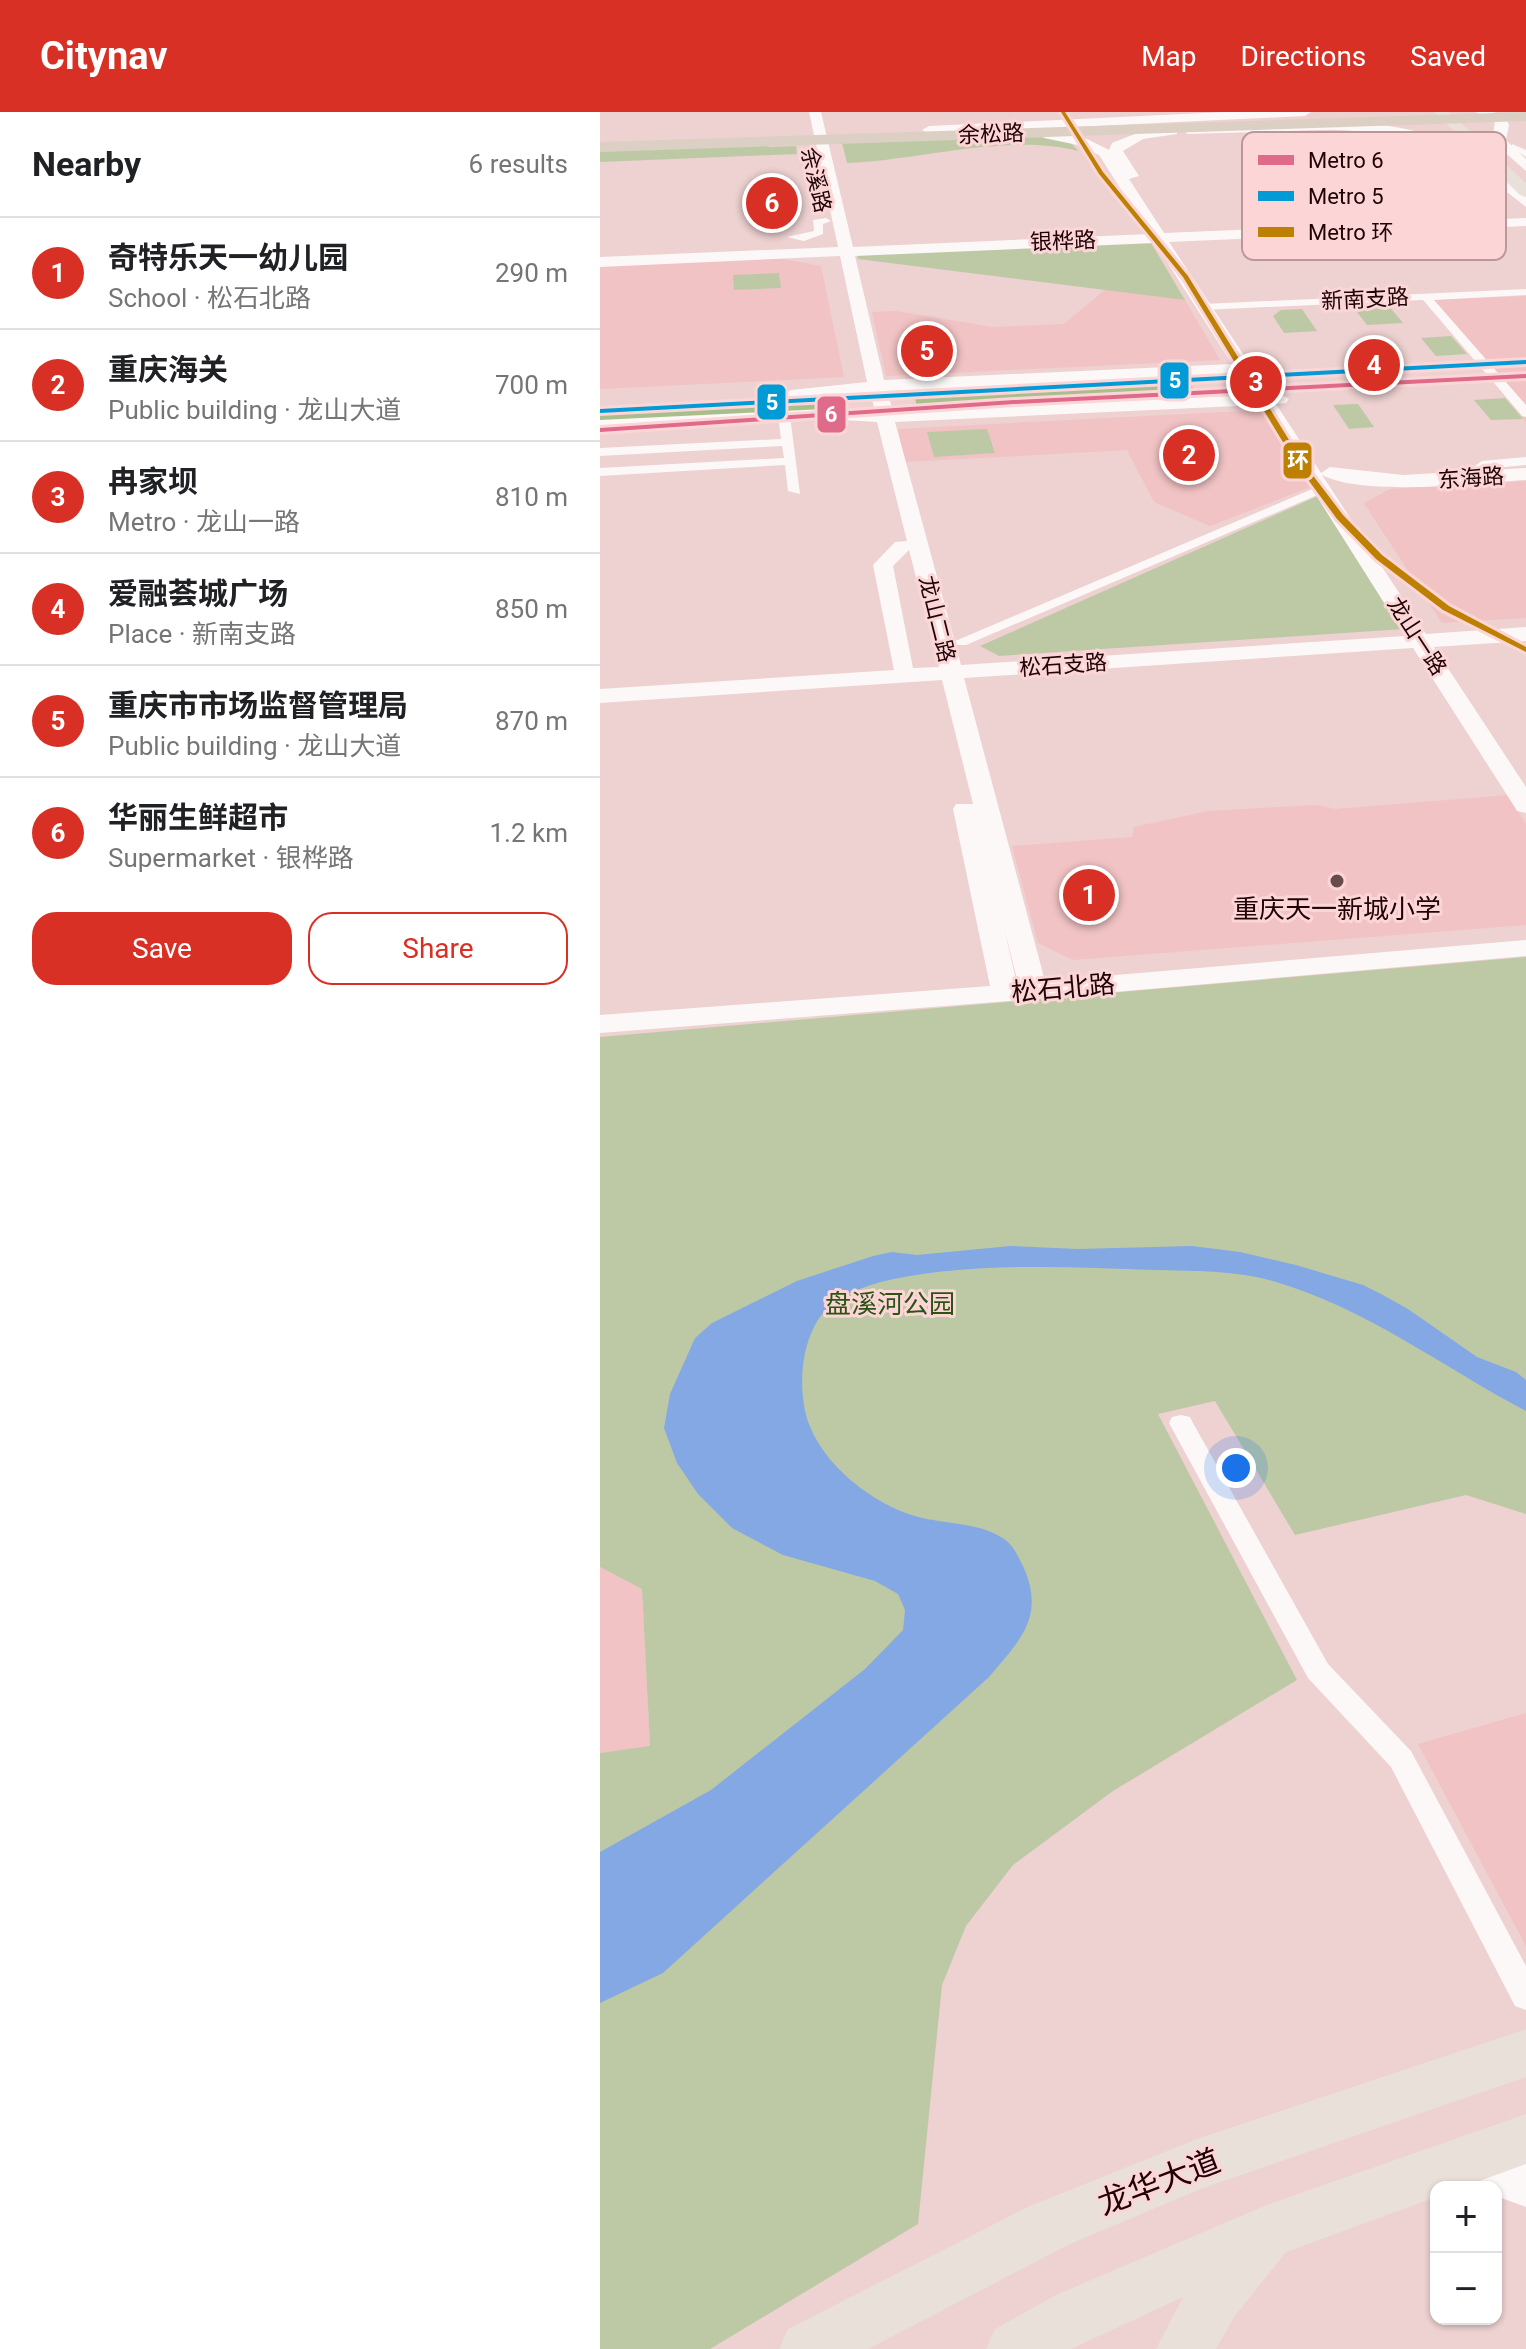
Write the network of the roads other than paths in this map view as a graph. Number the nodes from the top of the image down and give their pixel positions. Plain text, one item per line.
1 (801, 112) edge
2 (815, 112) edge
3 (1068, 112) edge
4 (1305, 112) edge
5 (1368, 112) edge
6 (1386, 112) edge
7 (1441, 112) edge
8 (1452, 112) edge
9 (1481, 112) edge
10 (1254, 113) edge
11 (1526, 116) edge
12 (1101, 117) edge
13 (1498, 118) edge
14 (1179, 124) junction
15 (1526, 126) edge
16 (1046, 129) junction
17 (1409, 132) edge
18 (1430, 132) edge
19 (1462, 132) edge
20 (1475, 132) edge
21 (600, 144) edge
22 (1506, 147) edge
23 (1520, 150) edge
24 (1506, 158) edge
25 (1526, 164) edge
26 (1506, 173) edge
27 (1526, 175) edge
28 (1506, 186) edge
29 (1526, 192) edge
30 (1526, 203) edge
31 (1526, 220) edge
32 (1506, 221) edge
33 (1242, 232) edge
34 (1165, 235) junction
35 (792, 237) dead end
36 (835, 245) junction
37 (781, 252) junction
38 (600, 259) edge
39 (1526, 292) edge
40 (1426, 297) junction
41 (1210, 306) junction
42 (1252, 368) junction
43 (1182, 371) junction
44 (871, 387) junction
45 (1272, 400) junction
46 (1210, 403) junction
47 (600, 404) edge
48 (1526, 413) edge
49 (784, 416) junction
50 (878, 417) junction
51 (600, 425) edge
52 (788, 442) junction
53 (600, 452) edge
54 (791, 461) junction
55 (1526, 461) edge
56 (600, 472) edge
57 (1526, 474) edge
58 (1480, 477) junction
59 (1326, 482) junction
60 (1381, 483) junction
61 (795, 491) dead end
62 (1346, 498) junction
63 (910, 545) junction
64 (1526, 623) edge
65 (1526, 634) edge
66 (1428, 635) junction
67 (948, 663) junction
68 (903, 666) junction
69 (600, 686) edge
70 (600, 696) edge
71 (1526, 772) edge
72 (1526, 806) edge
73 (1526, 932) edge
74 (1526, 948) edge
75 (1018, 984) junction
76 (600, 1008) edge
77 (600, 1024) edge
78 (1181, 1423) dead end
79 (1526, 1996) edge
80 (1526, 2053) edge
81 (1526, 2139) edge
82 (1458, 2165) junction
83 (1526, 2184) edge
84 (1269, 2231) junction
85 (808, 2349) edge
86 (1015, 2349) edge
87 (1185, 2349) edge

1 - 36 main road, 余溪路
2 - 36 main road, 余溪路
3 - 16 main road
4 - 10 main road
5 - 14 main road
6 - 18 main road
7 - 19 main road
8 - 20 main road
9 - 13 main road
10 - 14 main road
11 - 16 highway, 余松路
12 - 14 main road
12 - 16 main road
13 - 16 highway, 余松路
14 - 16 main road
14 - 17 main road
14 - 34 main road, 龙山一路
15 - 23 main road
16 - 21 highway, 余松路
16 - 34 main road, 龙山一路
22 - 25 main road
23 - 25 main road
24 - 27 main road
26 - 29 main road
28 - 30 main road
31 - 32 main road, 银桦路
33 - 34 main road, 银桦路
34 - 36 main road, 银桦路
34 - 36 main road, 银桦路
34 - 41 main road, 龙山一路
35 - 36 street
36 - 37 main road
36 - 37 main road
36 - 44 main road, 龙山二路
37 - 38 main road
39 - 40 street, 新南支路
40 - 41 street, 新南支路
40 - 48 street
41 - 42 main road, 龙山一路
42 - 43 main road
42 - 45 main road, 龙山一路
43 - 44 main road
43 - 46 main road
44 - 47 main road
44 - 50 main road, 龙山二路
45 - 46 main road
45 - 59 main road, 龙山一路
46 - 50 main road
49 - 50 main road
49 - 51 main road
49 - 52 street
50 - 63 main road, 龙山二路
52 - 53 street
52 - 54 street
54 - 56 street
54 - 61 street
55 - 58 street
57 - 58 main road, 东海路
58 - 60 main road, 东海路
59 - 60 main road
59 - 62 main road, 龙山一路
59 - 66 main road, 龙山一路
59 - 67 street
60 - 62 main road
62 - 66 main road, 龙山一路
63 - 67 main road, 龙山二路
63 - 67 main road
63 - 68 main road
64 - 66 main road, 松石支路
65 - 66 main road, 松石支路
66 - 67 main road, 松石支路
66 - 71 main road, 龙山一路
66 - 72 main road, 龙山一路
67 - 68 main road, 松石支路
67 - 70 main road, 松石支路
67 - 75 main road, 龙山二路
68 - 69 main road, 松石支路
73 - 75 main road, 松石北路
74 - 75 main road, 松石北路
75 - 76 main road, 松石北路
75 - 77 main road, 松石北路
78 - 79 street
80 - 85 main road, 龙华大道
81 - 82 main road
82 - 83 main road
82 - 84 main road
84 - 86 main road
84 - 87 main road

